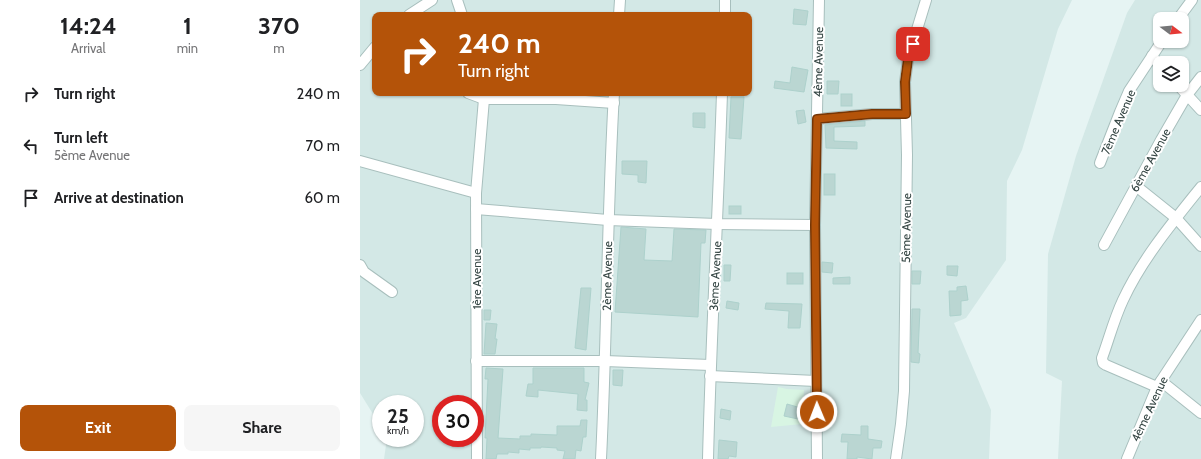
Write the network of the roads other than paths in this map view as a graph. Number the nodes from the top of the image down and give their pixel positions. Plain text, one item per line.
1 (432, 0) edge
2 (457, 0) edge
3 (620, 0) edge
4 (725, 0) edge
5 (819, 0) edge
6 (926, 0) edge
7 (1192, 0) edge
8 (414, 12) edge
9 (461, 12) edge
10 (619, 12) edge
11 (725, 12) edge
12 (1183, 12) edge
13 (1157, 48) edge
14 (372, 50) edge
15 (1152, 56) joint
16 (360, 65) edge
17 (1201, 77) edge
18 (1184, 92) edge
19 (1187, 95) junction
20 (483, 96) edge
21 (722, 96) edge
22 (614, 98) edge
23 (1201, 110) edge
24 (906, 114) junction
25 (817, 119) junction
26 (360, 161) edge
27 (1100, 163) dead end
28 (1136, 186) junction
29 (1201, 187) edge
30 (476, 193) junction
31 (476, 209) junction
32 (1176, 218) junction
33 (608, 220) junction
34 (718, 224) junction
35 (815, 225) junction
36 (1104, 245) dead end
37 (1201, 246) edge
38 (360, 265) edge
39 (392, 292) dead end
40 (1201, 320) edge
41 (476, 361) junction
42 (605, 361) junction
43 (710, 371) junction
44 (816, 381) junction
45 (1159, 384) junction
46 (1201, 413) edge
47 (477, 459) edge
48 (601, 459) edge
49 (708, 459) edge
50 (817, 459) edge
51 (896, 459) edge
52 (1127, 459) edge

1 - 8 street
2 - 9 street
3 - 10 street
4 - 11 street
5 - 25 street, 4ème Avenue
6 - 24 street, 5ème Avenue
7 - 12 street
13 - 15 street, 7ème Avenue
14 - 16 street
15 - 27 street, 7ème Avenue
17 - 19 street, 6ème Avenue
18 - 19 street
19 - 23 street
19 - 28 street, 6ème Avenue
20 - 22 street
20 - 30 street, 1ère Avenue
21 - 34 street, 3ème Avenue
22 - 33 street, 2ème Avenue
24 - 25 street
24 - 51 street, 5ème Avenue
25 - 35 street, 4ème Avenue
26 - 30 street
28 - 32 street
28 - 36 street, 6ème Avenue
29 - 32 street
30 - 31 street, 1ère Avenue
31 - 33 street
31 - 41 street, 1ère Avenue
32 - 37 street
32 - 45 street
33 - 34 street
33 - 42 street, 2ème Avenue
34 - 35 street
34 - 43 street, 3ème Avenue
35 - 44 street, 4ème Avenue
38 - 39 street
40 - 45 street, 4ème Avenue
41 - 42 street
41 - 47 street, 1ère Avenue
42 - 43 street
42 - 48 street, 2ème Avenue
43 - 44 street
43 - 49 street, 3ème Avenue
44 - 50 street, 4ème Avenue
45 - 46 street
45 - 52 street, 4ème Avenue

